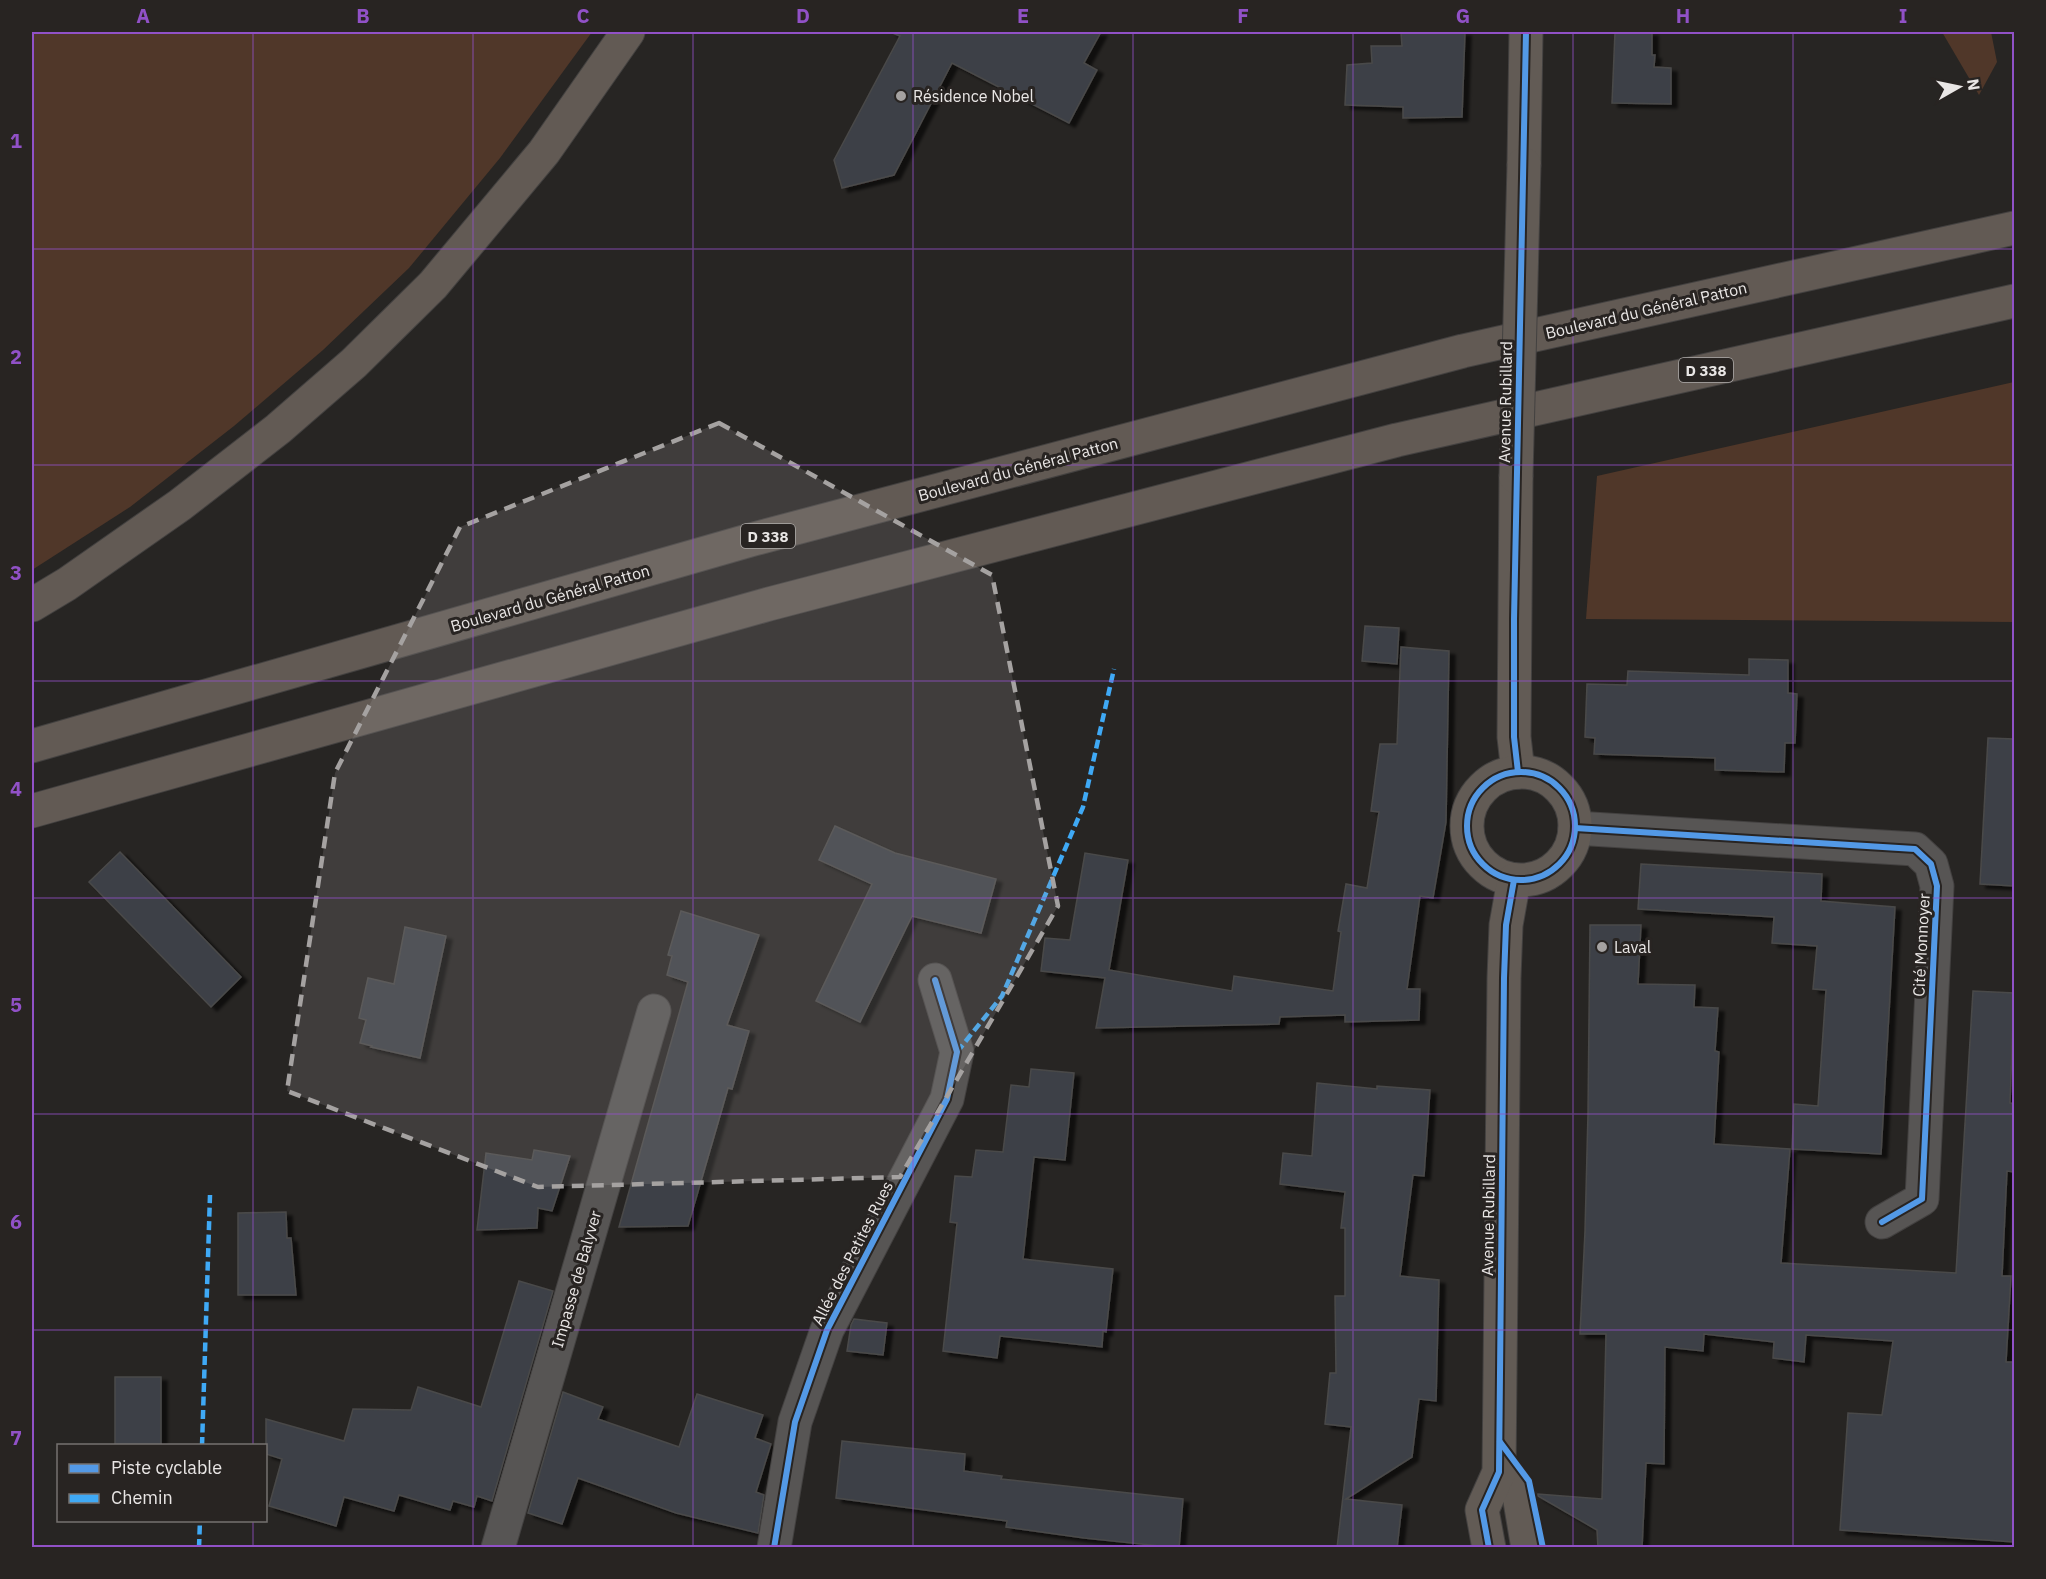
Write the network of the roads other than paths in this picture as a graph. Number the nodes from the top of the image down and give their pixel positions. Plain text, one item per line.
1 (628, 32) edge
2 (1526, 32) edge
3 (2014, 228) edge
4 (2014, 301) edge
5 (32, 605) edge
6 (32, 746) edge
7 (1518, 772) junction
8 (32, 811) edge
9 (1575, 828) junction
10 (1514, 880) junction
11 (935, 980) dead end
12 (654, 1011) dead end
13 (1882, 1222) dead end
14 (1500, 1472) junction
15 (498, 1548) edge
16 (774, 1548) edge
17 (1489, 1548) edge
18 (1528, 1548) edge

1 - 5 highway
2 - 7 main road, Avenue Rubillard, bridge
3 - 6 highway, Boulevard du Général Patton / D 338
4 - 8 highway, D 338
7 - 9 main road
7 - 10 main road
9 - 10 main road
9 - 13 street, Cité Monnoyer
10 - 14 main road, Avenue Rubillard
11 - 16 street, Allée des Petites Rues
12 - 15 street, Impasse de Balyver
14 - 17 main road, Avenue Rubillard
14 - 18 main road

